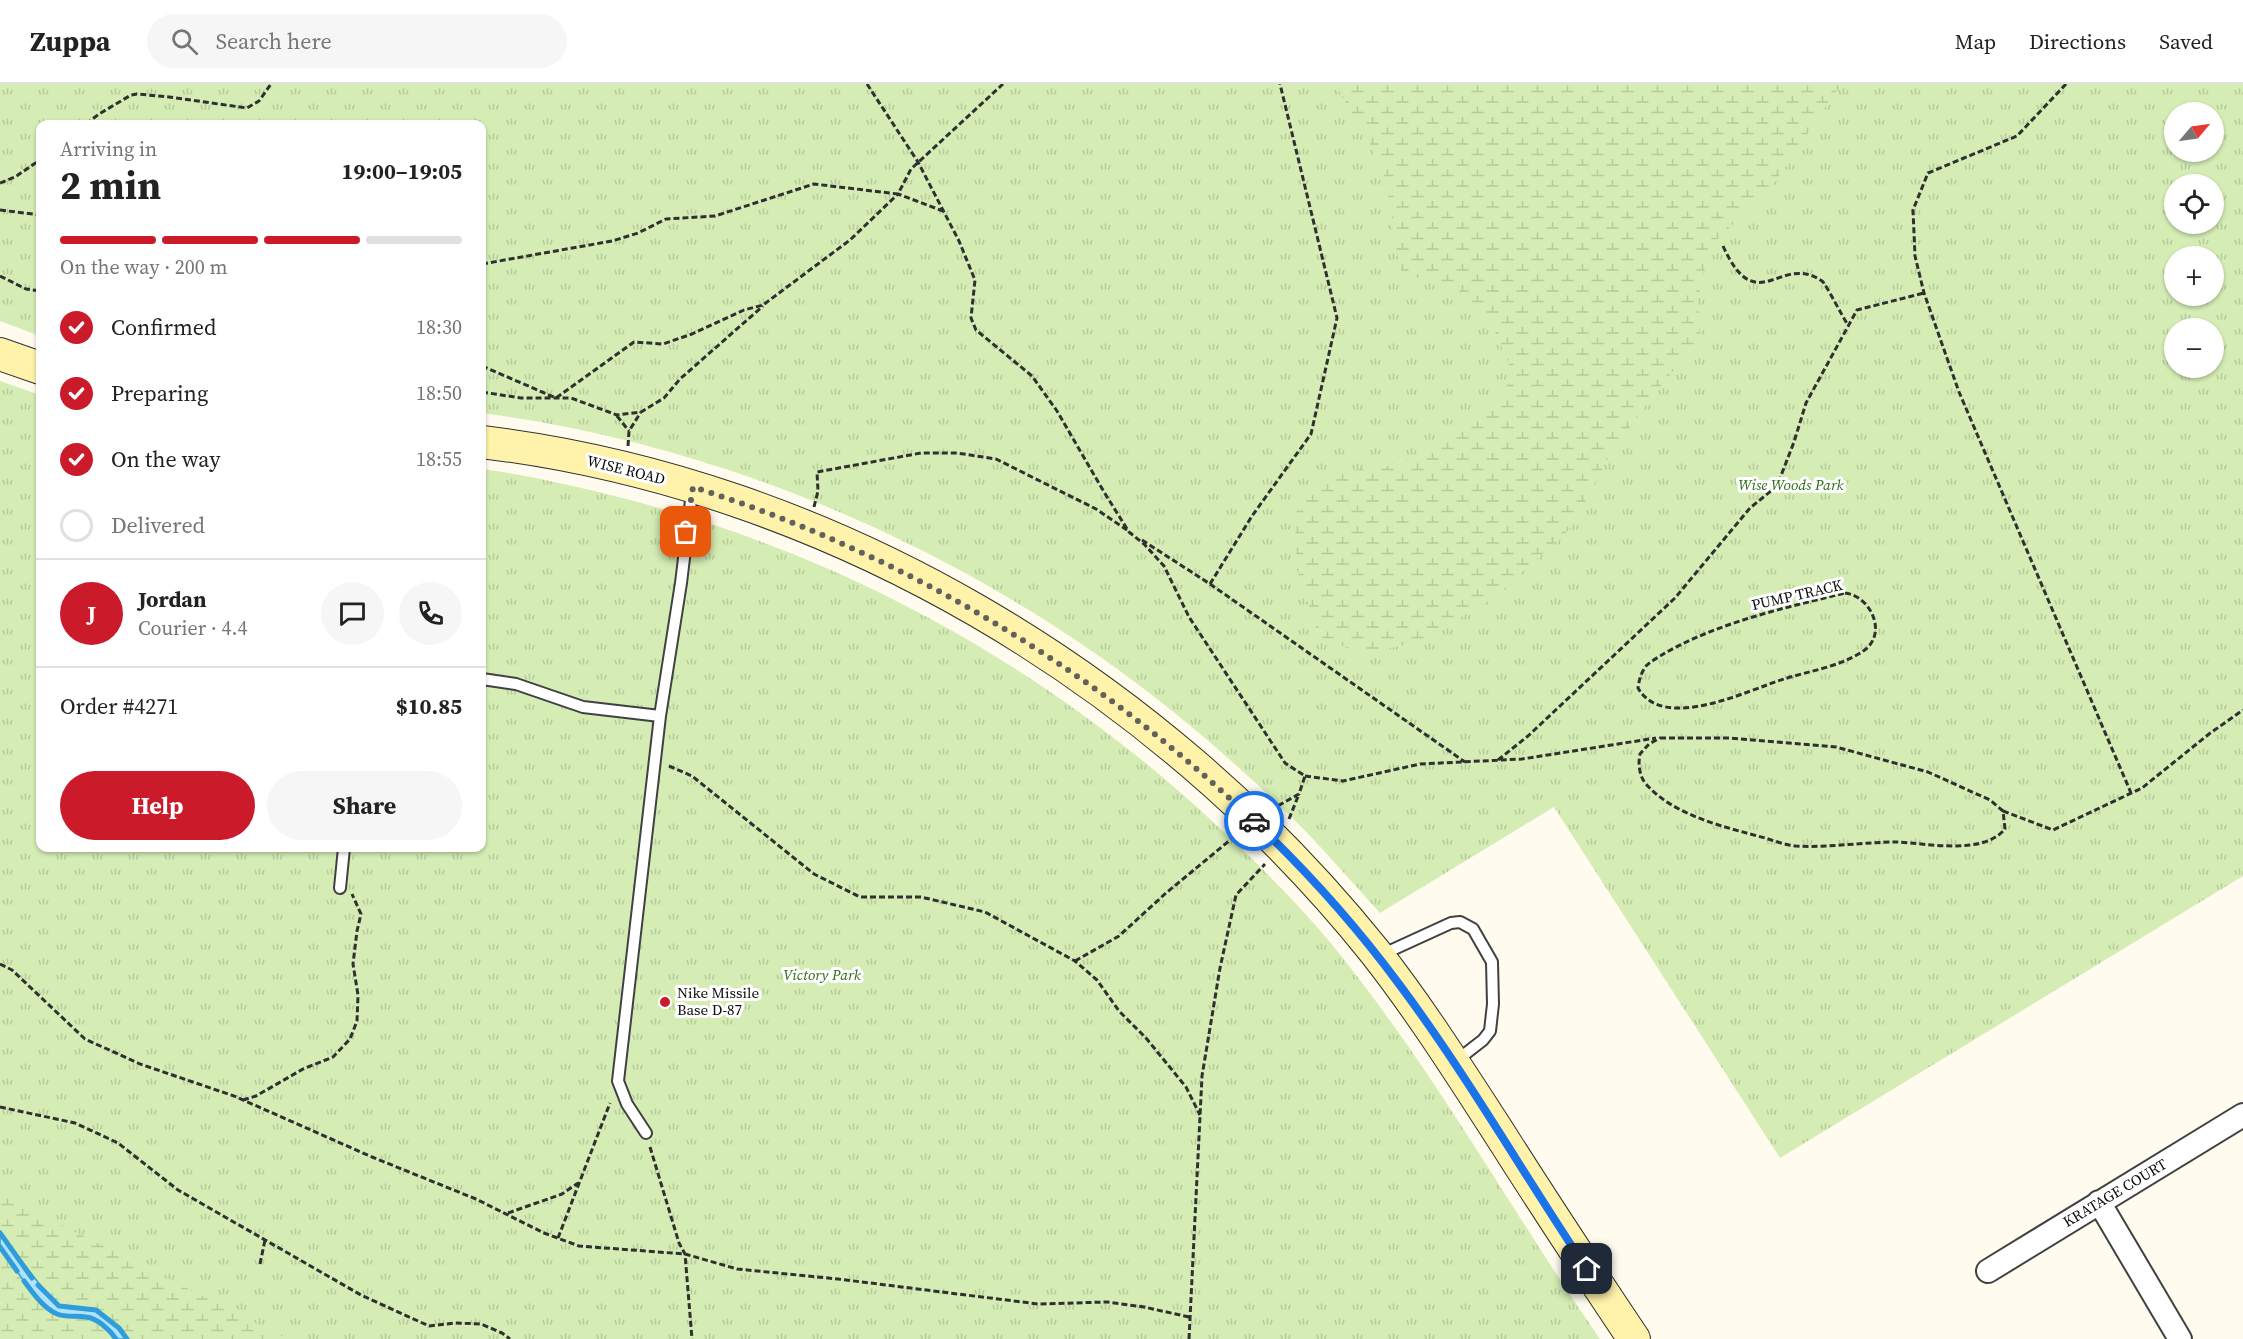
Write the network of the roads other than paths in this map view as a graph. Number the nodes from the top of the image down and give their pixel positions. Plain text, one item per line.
1 (0, 354) edge
2 (36, 367) edge
3 (486, 443) edge
4 (693, 487) junction
5 (486, 680) edge
6 (660, 716) junction
7 (344, 852) edge
8 (340, 888) road end
9 (1378, 956) junction
10 (1454, 1063) junction
11 (2243, 1115) edge
12 (646, 1133) road end
13 (2099, 1202) junction
14 (1988, 1271) dead end
15 (1634, 1339) edge
16 (2180, 1339) edge

1 - 2 street
3 - 4 street, WISE ROAD
4 - 6 lane
4 - 9 street, WISE ROAD
5 - 6 lane
6 - 12 lane
7 - 8 lane
9 - 10 street, WISE ROAD
9 - 10 lane
10 - 15 street, WISE ROAD
11 - 13 street, KRATAGE COURT
13 - 14 street, KRATAGE COURT
13 - 16 street

